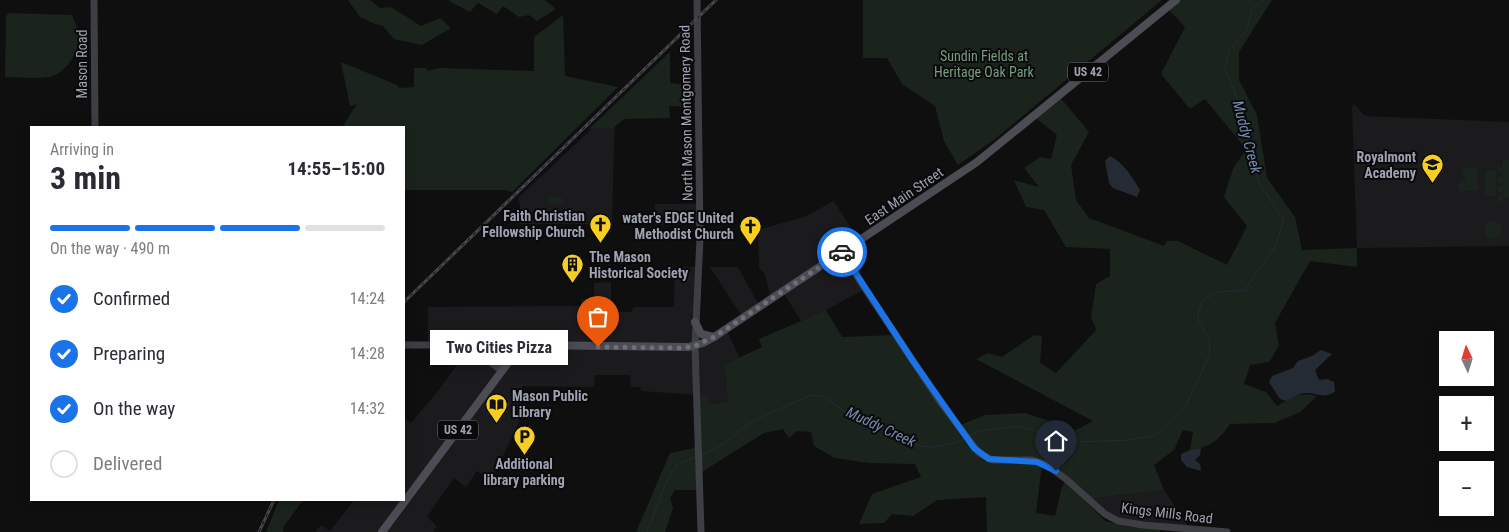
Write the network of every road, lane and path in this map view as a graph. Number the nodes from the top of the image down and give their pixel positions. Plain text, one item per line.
1 (94, 0) edge
2 (697, 0) edge
3 (1176, 0) edge
4 (95, 126) edge
5 (842, 252) junction
6 (696, 322) junction
7 (714, 337) junction
8 (405, 345) edge
9 (695, 346) junction
10 (502, 370) junction
11 (405, 501) edge
12 (405, 501) edge
13 (382, 532) edge
14 (701, 532) edge
15 (1227, 532) edge

1 - 4 main road, Mason Road
2 - 6 main road, North Mason Montgomery Road
3 - 5 main road, East Main Street / US 42
5 - 7 main road, East Main Street / US 42
5 - 15 main road, Kings Mills Road
6 - 7 main road
6 - 9 main road, North Mason Montgomery Road
7 - 9 main road, East Main Street / US 42
8 - 10 main road
9 - 10 main road, US 42
9 - 14 main road, North Mason Montgomery Road
10 - 11 main road, US 42
12 - 13 main road, US 42

